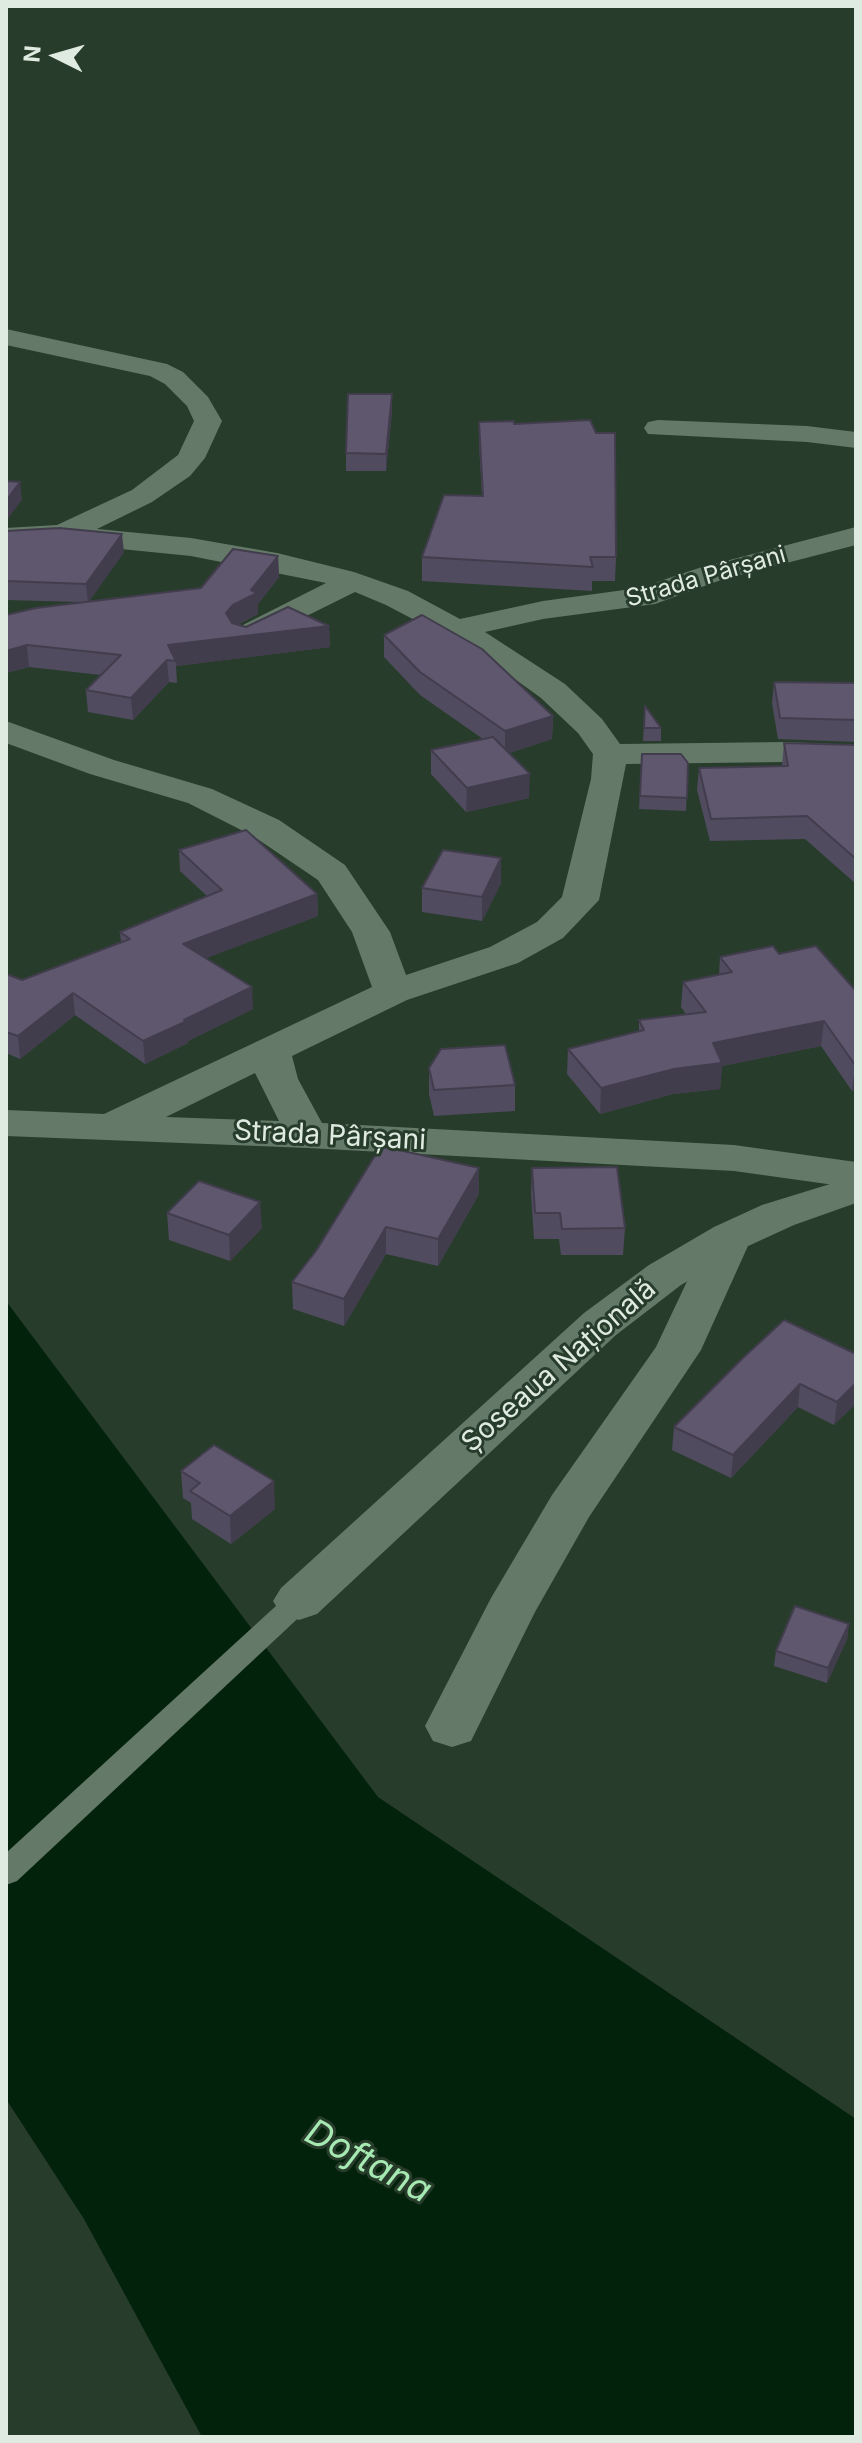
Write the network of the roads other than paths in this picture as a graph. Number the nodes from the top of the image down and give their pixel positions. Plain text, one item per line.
1 (6, 337) edge
2 (658, 428) dead end
3 (856, 440) edge
4 (61, 534) junction
5 (856, 536) edge
6 (6, 537) edge
7 (354, 581) junction
8 (460, 628) junction
9 (246, 636) edge
10 (6, 731) edge
11 (610, 754) junction
12 (856, 755) edge
13 (393, 992) junction
14 (271, 1050) junction
15 (6, 1123) edge
16 (113, 1126) junction
17 (308, 1135) junction
18 (856, 1175) edge
19 (856, 1189) edge
20 (730, 1237) junction
21 (299, 1601) joint
22 (452, 1726) dead end
23 (6, 1872) edge

1 - 4 street
2 - 3 street
4 - 6 street
4 - 7 street
5 - 8 street, Strada Pârșani
7 - 8 street
7 - 9 street
8 - 11 street
10 - 13 street
11 - 12 street
11 - 13 street, Strada Pârșani
13 - 14 street, Strada Pârșani
14 - 16 street, Strada Pârșani
14 - 17 street
15 - 16 street
16 - 17 street, Strada Pârșani
17 - 18 street, Strada Pârșani
19 - 20 street, Șoseaua Națională
20 - 21 street, Șoseaua Națională
20 - 22 street
21 - 23 lane

